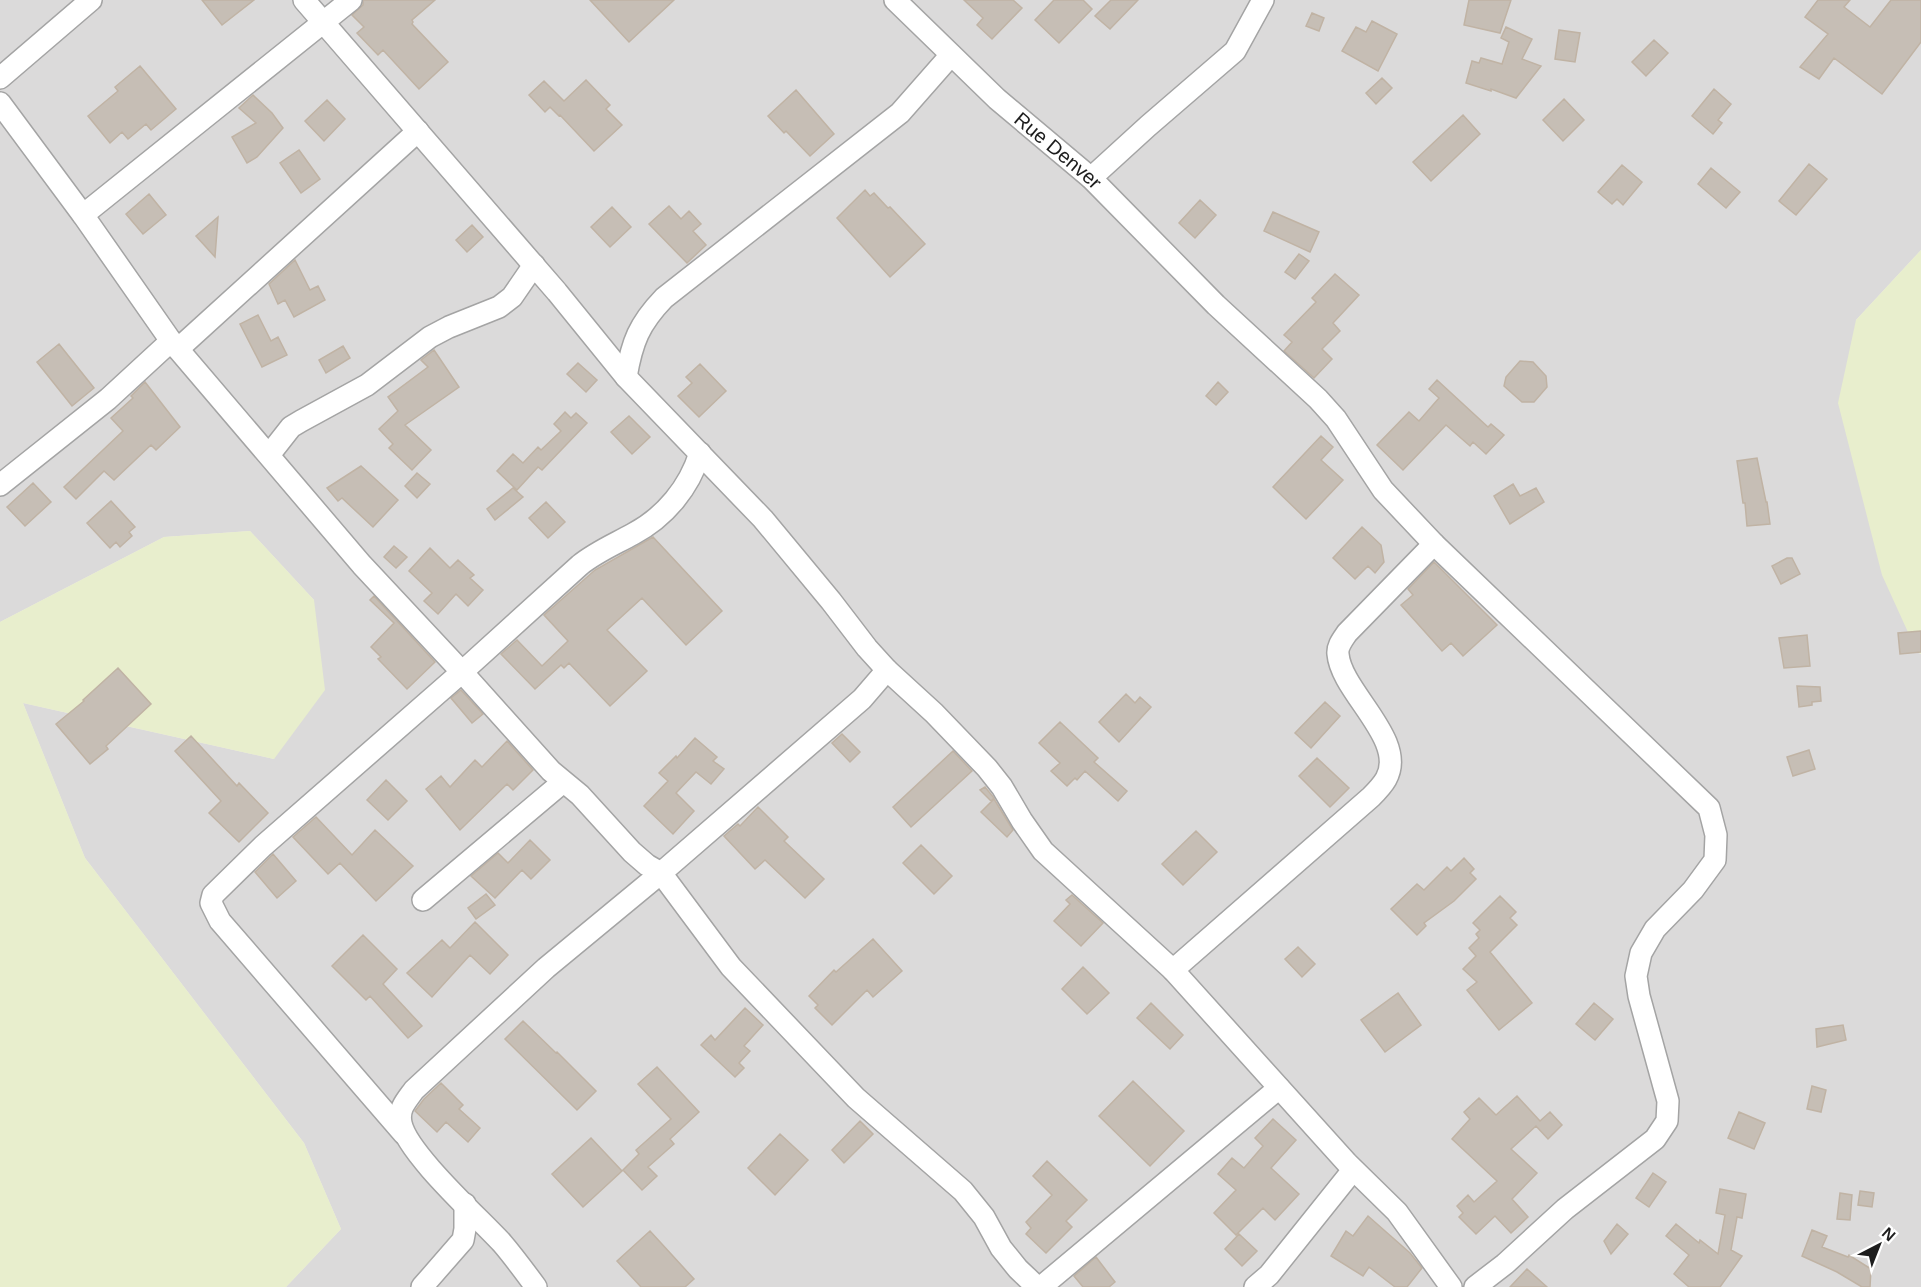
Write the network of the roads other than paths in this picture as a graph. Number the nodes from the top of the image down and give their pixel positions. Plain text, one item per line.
1 (91, 0) edge
2 (304, 0) edge
3 (351, 0) edge
4 (895, 0) edge
5 (1263, 0) edge
6 (325, 22) junction
7 (951, 55) junction
8 (0, 78) edge
9 (0, 103) edge
10 (418, 131) junction
11 (1091, 178) junction
12 (83, 215) junction
13 (534, 265) junction
14 (175, 345) junction
15 (626, 377) junction
16 (700, 453) junction
17 (269, 455) junction
18 (0, 485) edge
19 (1434, 544) junction
20 (887, 670) junction
21 (462, 672) junction
22 (563, 782) junction
23 (661, 873) junction
24 (423, 900) dead end
25 (1173, 970) junction
26 (1279, 1088) junction
27 (404, 1134) junction
28 (1353, 1170) junction
29 (465, 1204) junction
30 (1505, 1263) junction
31 (422, 1287) edge
32 (537, 1287) edge
33 (1039, 1287) edge
34 (1255, 1287) edge
35 (1451, 1287) edge
36 (1475, 1287) edge
37 (1491, 1287) edge

1 - 8 street
2 - 6 street
3 - 6 street
4 - 7 street, Rue Denver
5 - 11 street
6 - 10 street
6 - 12 street
7 - 11 street, Rue Denver
7 - 15 street
9 - 12 street
10 - 13 street
10 - 14 street
11 - 19 street, Rue Denver
12 - 14 street
13 - 15 street
13 - 17 street
14 - 17 street
14 - 18 street
15 - 16 street
16 - 20 street
16 - 21 street
17 - 21 street
19 - 25 street
19 - 30 street, Rue Denver
20 - 23 street
20 - 25 street
21 - 22 street
21 - 27 street
22 - 23 street
22 - 24 street
23 - 27 street
23 - 33 street
25 - 26 street
26 - 28 street
26 - 33 street
27 - 29 street
28 - 34 street
28 - 35 street
29 - 31 street
29 - 32 street
30 - 36 street
30 - 37 street

